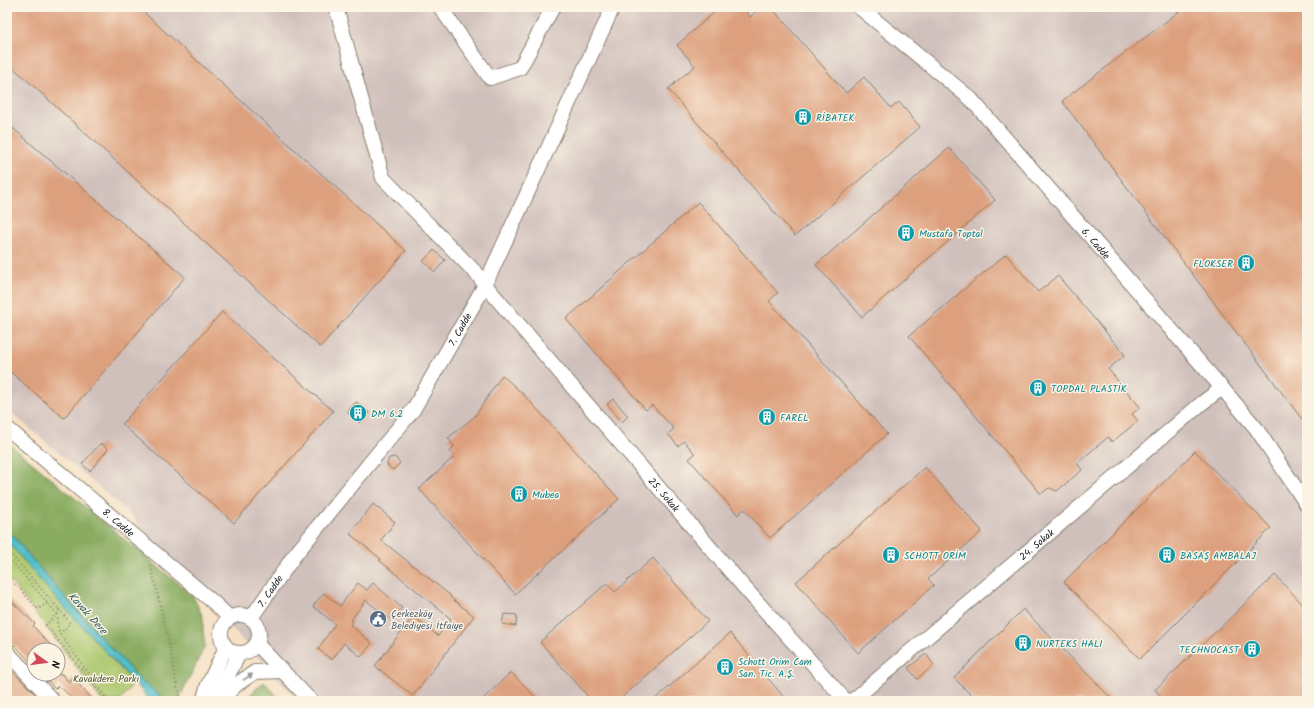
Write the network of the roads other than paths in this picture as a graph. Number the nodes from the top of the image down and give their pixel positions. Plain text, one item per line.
1 (336, 7) edge
2 (440, 7) edge
3 (552, 7) edge
4 (613, 7) edge
5 (859, 7) edge
6 (484, 285) junction
7 (1222, 388) junction
8 (7, 428) edge
9 (1307, 505) edge
10 (230, 618) junction
11 (251, 618) junction
12 (257, 644) junction
13 (226, 647) junction
14 (7, 652) edge
15 (238, 654) junction
16 (283, 672) junction
17 (53, 701) edge
18 (203, 701) edge
19 (210, 701) edge
20 (220, 701) edge
21 (311, 701) edge
22 (846, 701) edge
23 (852, 701) edge

1 - 6 street, 25. Sokak
2 - 3 street
4 - 6 street, 7. Cadde
5 - 7 street, 6. Cadde
6 - 11 street, 7. Cadde
6 - 22 street, 25. Sokak
7 - 9 street, 6. Cadde
7 - 23 street, 24. Sokak
8 - 10 street, 8. Cadde
10 - 11 street
10 - 13 street
11 - 12 street
12 - 15 street
12 - 16 street
13 - 15 street
13 - 18 street
14 - 17 street
15 - 19 street
20 -> 16 street
16 - 21 street

